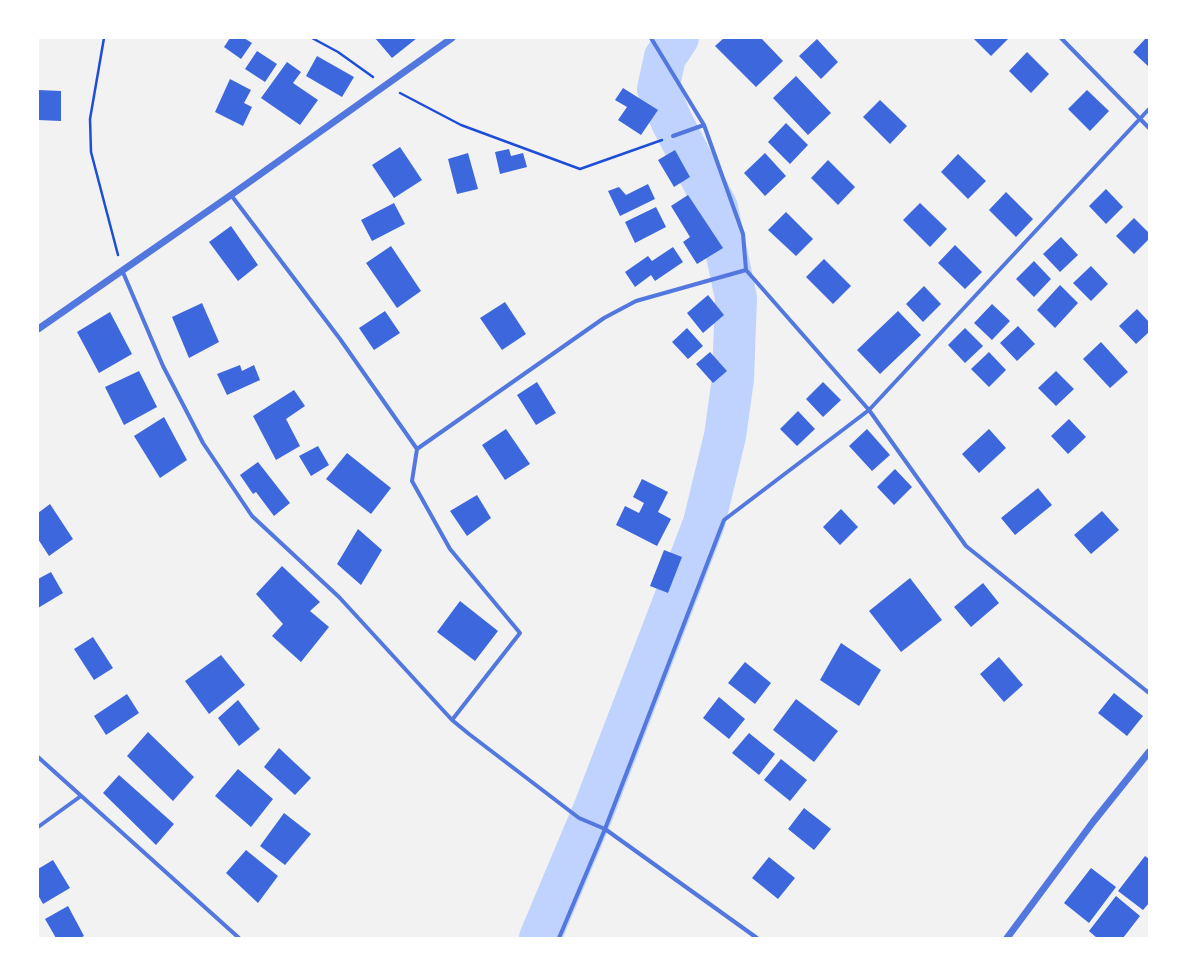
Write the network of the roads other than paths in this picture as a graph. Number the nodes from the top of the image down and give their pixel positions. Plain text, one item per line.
1 (452, 38) edge
2 (651, 38) edge
3 (1061, 38) edge
4 (1149, 109) edge
5 (1140, 119) junction
6 (704, 125) junction
7 (1149, 128) edge
8 (674, 136) road end
9 (231, 195) junction
10 (122, 270) junction
11 (745, 270) junction
12 (38, 329) edge
13 (869, 410) junction
14 (417, 449) junction
15 (1149, 693) edge
16 (452, 720) junction
17 (1149, 752) edge
18 (38, 757) edge
19 (81, 796) junction
20 (38, 826) edge
21 (605, 829) junction
22 (239, 938) edge
23 (559, 938) edge
24 (757, 938) edge
25 (1008, 938) edge

1 - 9 street
2 - 6 street
3 - 5 street
4 - 5 street
5 - 7 street
5 - 13 street
6 - 8 street
6 - 11 street
9 - 10 street
9 - 14 street
10 - 12 street
10 - 16 street
11 - 13 street
11 - 14 street
13 - 15 street
13 - 21 street
14 - 16 street
16 - 21 street
17 - 25 street
18 - 19 street
19 - 20 street
19 - 22 street
21 - 23 street
21 - 24 street

